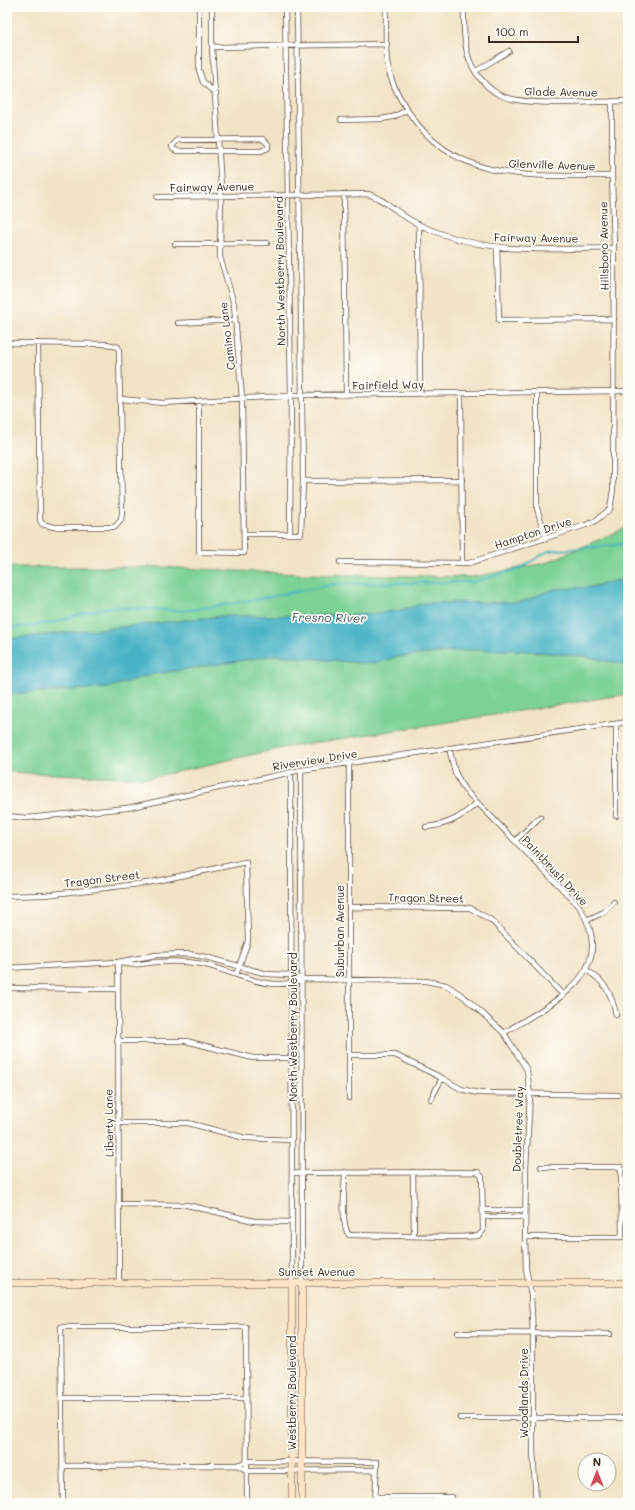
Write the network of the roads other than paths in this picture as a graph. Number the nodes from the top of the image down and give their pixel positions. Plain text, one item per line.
1 (199, 7) edge
2 (212, 7) edge
3 (285, 7) edge
4 (297, 7) edge
5 (386, 7) edge
6 (464, 7) edge
7 (386, 44) junction
8 (298, 45) junction
9 (286, 46) junction
10 (212, 47) junction
11 (509, 51) dead end
12 (476, 71) junction
13 (216, 94) junction
14 (612, 101) junction
15 (628, 101) edge
16 (407, 110) junction
17 (341, 120) dead end
18 (219, 139) junction
19 (220, 152) junction
20 (612, 176) junction
21 (344, 194) junction
22 (288, 195) junction
23 (300, 195) junction
24 (222, 196) junction
25 (157, 197) dead end
26 (419, 224) junction
27 (220, 243) junction
28 (267, 243) dead end
29 (175, 244) dead end
30 (497, 247) junction
31 (614, 248) junction
32 (614, 319) junction
33 (235, 320) junction
34 (178, 323) dead end
35 (7, 343) edge
36 (38, 343) junction
37 (614, 391) junction
38 (628, 391) edge
39 (537, 392) junction
40 (420, 394) junction
41 (461, 394) junction
42 (302, 395) junction
43 (346, 395) junction
44 (291, 396) junction
45 (242, 398) junction
46 (120, 399) junction
47 (199, 401) junction
48 (462, 480) junction
49 (303, 481) junction
50 (244, 534) junction
51 (290, 534) junction
52 (546, 539) junction
53 (340, 562) dead end
54 (462, 563) junction
55 (628, 722) edge
56 (616, 724) junction
57 (449, 748) junction
58 (349, 764) junction
59 (301, 770) junction
60 (291, 772) junction
61 (477, 803) junction
62 (7, 816) edge
63 (616, 816) dead end
64 (540, 817) dead end
65 (426, 827) dead end
66 (515, 841) junction
67 (7, 896) edge
68 (614, 902) dead end
69 (350, 907) junction
70 (587, 920) junction
71 (118, 962) junction
72 (7, 968) edge
73 (239, 968) junction
74 (586, 970) junction
75 (236, 975) junction
76 (291, 975) junction
77 (302, 979) junction
78 (349, 980) junction
79 (291, 984) junction
80 (7, 988) edge
81 (117, 989) junction
82 (563, 995) junction
83 (616, 1015) dead end
84 (504, 1033) junction
85 (117, 1041) junction
86 (349, 1055) junction
87 (290, 1058) junction
88 (442, 1078) junction
89 (530, 1095) junction
90 (618, 1095) dead end
91 (349, 1098) dead end
92 (431, 1099) dead end
93 (118, 1123) junction
94 (292, 1140) junction
95 (543, 1167) dead end
96 (345, 1172) junction
97 (413, 1172) junction
98 (292, 1173) junction
99 (303, 1173) junction
100 (119, 1204) junction
101 (483, 1210) junction
102 (525, 1210) junction
103 (484, 1217) junction
104 (525, 1217) junction
105 (292, 1222) junction
106 (414, 1236) junction
107 (525, 1237) junction
108 (7, 1282) edge
109 (292, 1283) junction
110 (302, 1283) junction
111 (528, 1283) junction
112 (628, 1283) edge
113 (119, 1284) junction
114 (458, 1333) dead end
115 (533, 1334) junction
116 (610, 1334) dead end
117 (62, 1398) junction
118 (246, 1398) junction
119 (460, 1418) dead end
120 (533, 1418) junction
121 (628, 1418) edge
122 (248, 1461) junction
123 (292, 1461) junction
124 (302, 1461) junction
125 (62, 1466) junction
126 (237, 1466) junction
127 (292, 1470) junction
128 (302, 1470) junction
129 (376, 1470) junction
130 (248, 1471) junction
131 (376, 1497) junction
132 (63, 1503) edge
133 (247, 1503) edge
134 (292, 1503) edge
135 (302, 1503) edge
136 (375, 1503) edge
137 (452, 1503) edge
138 (536, 1503) edge

1 - 13 street
2 - 10 street, Camino Lane
3 - 9 street, North Westberry Boulevard
4 - 8 street, North Westberry Boulevard
5 - 7 street, Glenville Avenue
6 - 12 street, Glade Avenue
7 - 8 street
7 - 16 street, Glenville Avenue
8 - 9 street
8 - 23 street, North Westberry Boulevard
9 - 10 street
9 - 22 street, North Westberry Boulevard
10 - 13 street, Camino Lane
11 - 12 street
12 - 14 street, Glade Avenue
13 - 18 street, Camino Lane
14 - 15 street, Glade Avenue
14 - 20 street, Hillsboro Avenue
16 - 17 street
16 - 20 street, Glenville Avenue
18 - 19 street, Camino Lane
18 - 19 street
18 - 19 street
19 - 24 street, Camino Lane
20 - 31 street, Hillsboro Avenue
21 - 23 street, Fairway Avenue
21 - 26 street, Fairway Avenue
21 - 43 street
22 - 23 street, Fairway Avenue
22 - 24 street, Fairway Avenue
22 - 44 street, North Westberry Boulevard
23 - 42 street, North Westberry Boulevard
24 - 25 street, Fairway Avenue
24 - 27 street, Camino Lane
26 - 30 street, Fairway Avenue
26 - 40 street
27 - 28 street
27 - 29 street
27 - 33 street, Camino Lane
30 - 31 street, Fairway Avenue
30 - 32 street
31 - 32 street, Hillsboro Avenue
32 - 37 street, Hillsboro Avenue
33 - 34 street
33 - 45 street, Camino Lane
35 - 36 street
36 - 46 street
36 - 46 street
37 - 38 street, Fairfield Way
37 - 39 street, Fairfield Way
37 - 52 street, Hampton Drive
39 - 41 street, Fairfield Way
39 - 52 street
40 - 41 street, Fairfield Way
40 - 43 street, Fairfield Way
41 - 48 street
42 - 43 street, Fairfield Way
42 - 44 street, Fairfield Way
42 - 49 street, North Westberry Boulevard
44 - 45 street, Fairfield Way
44 - 51 street, North Westberry Boulevard
45 - 47 street, Fairfield Way
45 - 50 street, Camino Lane
46 - 47 street, Fairfield Way
47 - 50 street, Camino Lane
48 - 49 street
48 - 54 street
49 - 51 street, North Westberry Boulevard
50 - 51 street
52 - 54 street, Hampton Drive
53 - 54 street, Hampton Drive
55 - 56 street, Riverview Drive
56 - 57 street, Riverview Drive
56 - 63 street
57 - 58 street, Riverview Drive
57 - 61 street, Paintbrush Drive
58 - 59 street, Riverview Drive
58 - 69 street, Suburban Avenue
59 - 60 street, Riverview Drive
59 - 77 street, North Westberry Boulevard
60 - 62 street, Riverview Drive
60 - 76 street, North Westberry Boulevard
61 - 65 street
61 - 66 street, Paintbrush Drive
64 - 66 street
66 - 70 street, Paintbrush Drive
67 - 73 street, Tragon Street
68 - 70 street
69 - 78 street, Suburban Avenue
69 - 82 street, Tragon Street
70 - 74 street, Paintbrush Drive
71 - 72 street, Doubletree Way
71 - 73 street, Doubletree Way
71 - 75 street, Doubletree Way
71 - 81 street, Liberty Lane
73 - 75 street
73 - 76 street, Doubletree Way
74 - 82 street, Paintbrush Drive
74 - 83 street
75 - 79 street, Doubletree Way
76 - 77 street, Doubletree Way
76 - 79 street, North Westberry Boulevard
77 - 78 street, Doubletree Way
77 - 79 street, Doubletree Way
77 - 99 street, North Westberry Boulevard
78 - 84 street, Doubletree Way
78 - 86 street, Suburban Avenue
79 - 87 street, North Westberry Boulevard
80 - 81 street
81 - 85 street, Liberty Lane
82 - 84 street, Paintbrush Drive
84 - 89 street, Doubletree Way
85 - 87 street
85 - 93 street, Liberty Lane
86 - 88 street
86 - 91 street, Suburban Avenue
87 - 94 street, North Westberry Boulevard
88 - 89 street
88 - 92 street
89 - 90 street
89 - 102 street, Doubletree Way
93 - 94 street
93 - 100 street, Liberty Lane
94 - 98 street, North Westberry Boulevard
95 - 107 street
96 - 97 street
96 - 99 street
96 - 106 street
97 - 101 street
97 - 106 street
98 - 99 street
98 - 105 street, North Westberry Boulevard
99 - 110 street, North Westberry Boulevard
100 - 105 street
100 - 113 street, Liberty Lane
101 - 102 street
101 - 103 street
102 - 104 street, Doubletree Way
103 - 104 street
103 - 106 street
104 - 107 street, Doubletree Way
105 - 109 street, North Westberry Boulevard
107 - 111 street, Doubletree Way
108 - 113 main road, Sunset Avenue
109 - 110 main road, Sunset Avenue
109 - 113 main road, Sunset Avenue
109 - 123 main road, Westberry Boulevard
110 - 111 main road, Sunset Avenue
110 - 124 main road, Westberry Boulevard
111 - 112 main road, Sunset Avenue
111 - 115 street, Woodlands Drive
114 - 115 street
115 - 116 street
115 - 120 street, Woodlands Drive
117 - 118 street
117 - 118 street
117 - 125 street
118 - 122 street
119 - 120 street
120 - 121 street
120 - 138 street, Woodlands Drive
122 - 123 street
122 - 126 street
122 - 130 street
123 - 124 street
123 - 127 main road, Westberry Boulevard
124 - 128 main road, Westberry Boulevard
124 - 129 street
125 - 126 street
125 - 132 street
126 - 130 street
127 - 128 street
127 - 130 street
127 - 134 main road, Westberry Boulevard
128 - 129 street
128 - 135 main road, Westberry Boulevard
129 - 131 street
130 - 133 street
131 - 136 street
131 - 137 street

